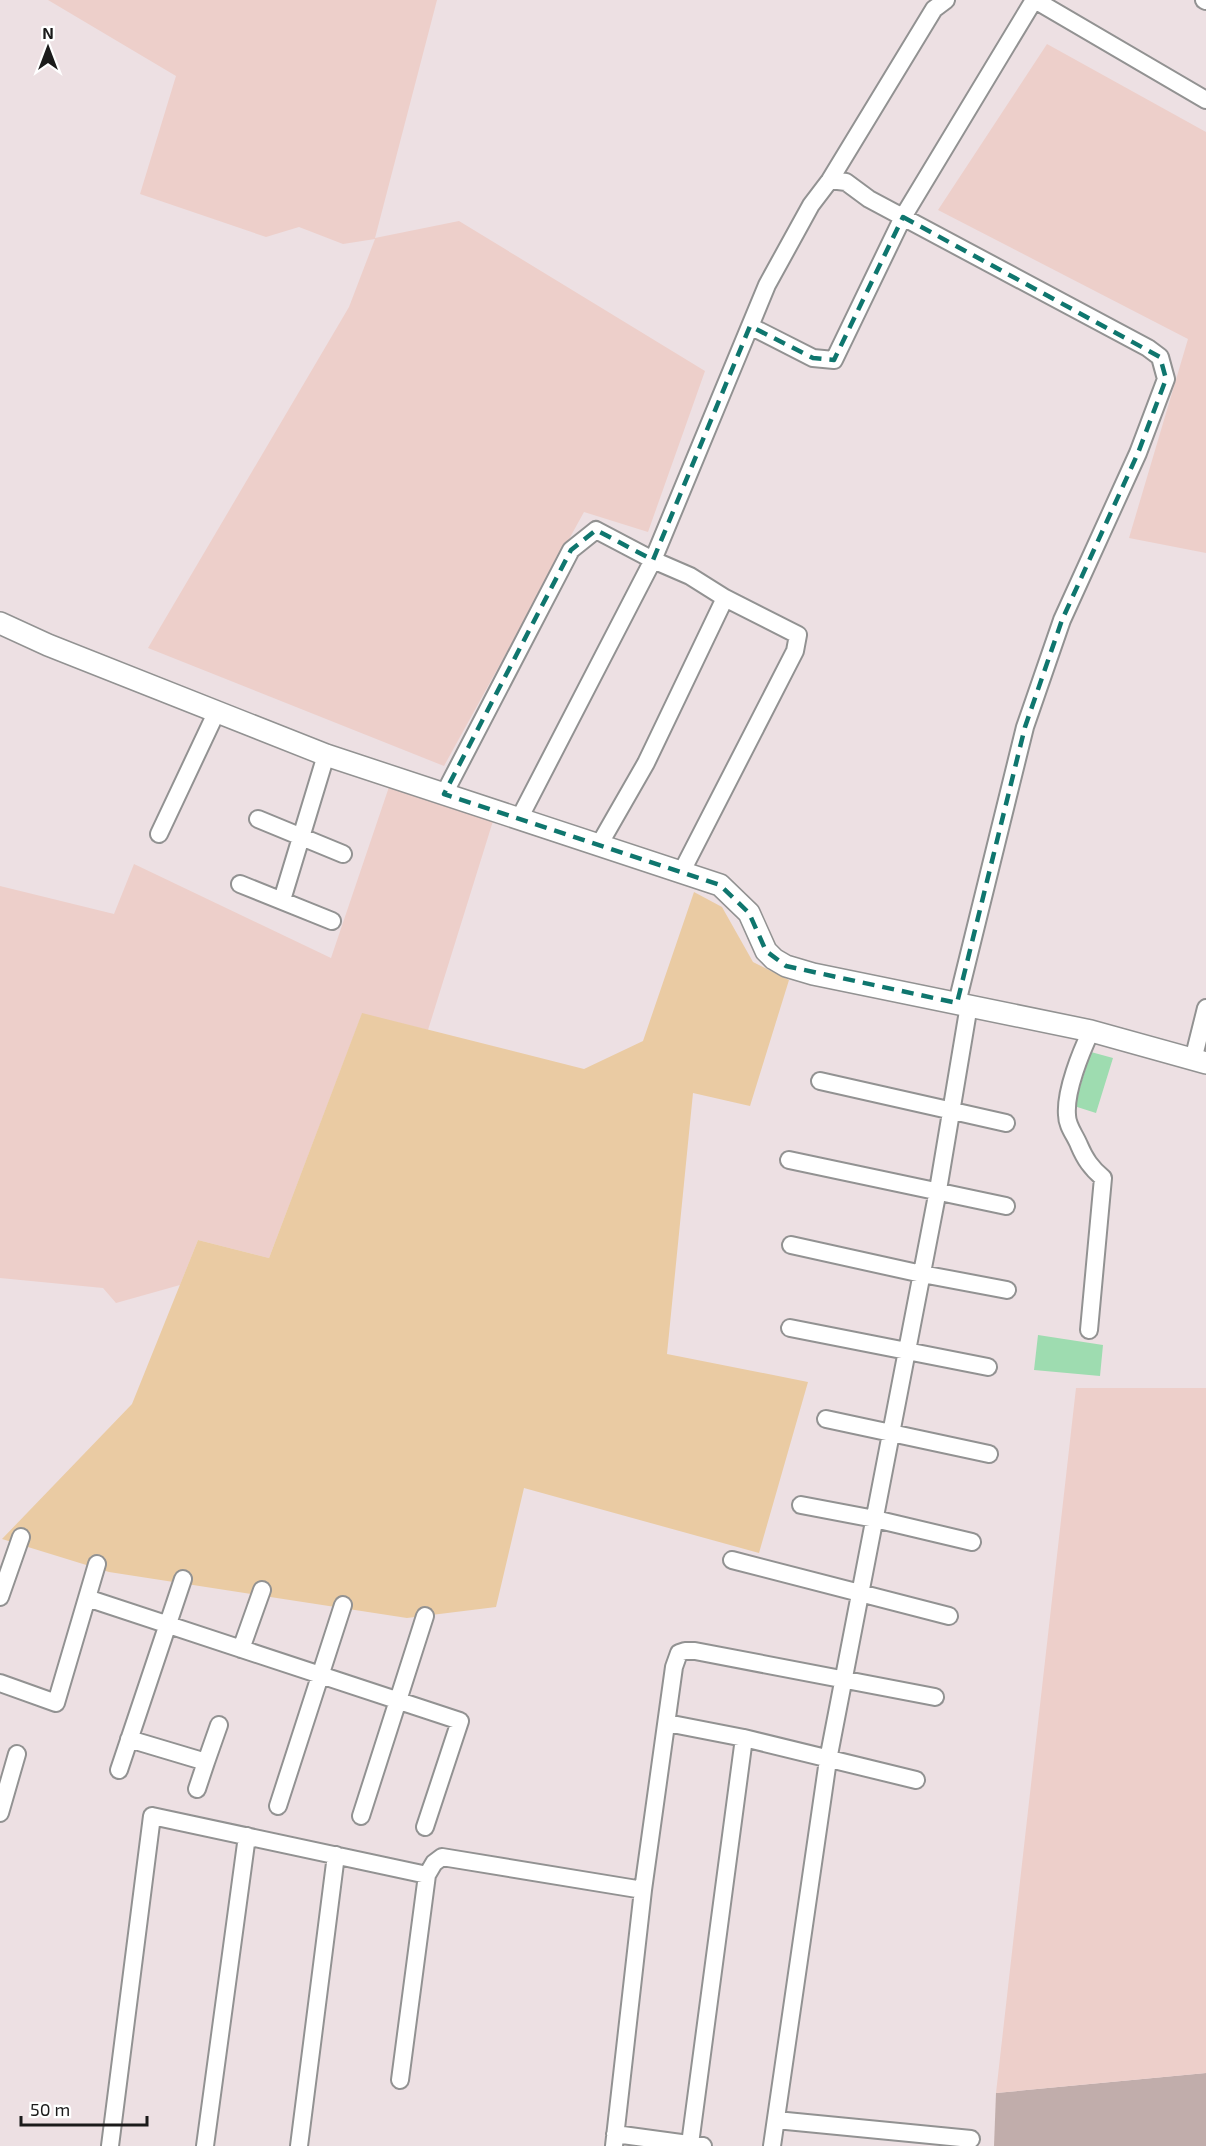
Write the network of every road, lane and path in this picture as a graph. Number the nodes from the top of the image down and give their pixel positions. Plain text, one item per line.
1 (946, 0) edge
2 (1035, 0) edge
3 (1206, 100) edge
4 (830, 180) junction
5 (903, 217) junction
6 (750, 326) junction
7 (653, 560) junction
8 (725, 598) junction
9 (0, 622) edge
10 (217, 711) junction
11 (326, 755) junction
12 (444, 794) junction
13 (258, 819) dead end
14 (519, 819) junction
15 (159, 834) dead end
16 (301, 837) junction
17 (599, 845) junction
18 (344, 854) dead end
19 (681, 873) junction
20 (240, 884) dead end
21 (282, 900) junction
22 (332, 921) dead end
23 (963, 1004) junction
24 (1206, 1008) edge
25 (1091, 1031) junction
26 (1200, 1062) edge
27 (820, 1081) dead end
28 (952, 1112) junction
29 (1006, 1123) dead end
30 (789, 1160) dead end
31 (938, 1190) junction
32 (1006, 1206) dead end
33 (791, 1245) dead end
34 (922, 1274) junction
35 (1007, 1290) dead end
36 (790, 1329) dead end
37 (1089, 1330) dead end
38 (907, 1352) junction
39 (988, 1367) dead end
40 (826, 1419) dead end
41 (891, 1433) junction
42 (989, 1454) dead end
43 (801, 1505) dead end
44 (875, 1519) junction
45 (21, 1537) dead end
46 (972, 1542) dead end
47 (732, 1560) dead end
48 (97, 1564) dead end
49 (183, 1579) dead end
50 (262, 1590) dead end
51 (861, 1593) junction
52 (0, 1597) edge
53 (87, 1598) junction
54 (343, 1605) dead end
55 (425, 1616) dead end
56 (949, 1616) dead end
57 (167, 1625) junction
58 (241, 1649) junction
59 (320, 1675) junction
60 (843, 1680) junction
61 (0, 1683) edge
62 (935, 1697) dead end
63 (398, 1701) junction
64 (667, 1723) junction
65 (219, 1725) dead end
66 (744, 1738) junction
67 (129, 1739) junction
68 (17, 1754) dead end
69 (828, 1760) junction
70 (207, 1762) junction
71 (119, 1770) dead end
72 (916, 1780) dead end
73 (197, 1789) dead end
74 (278, 1806) dead end
75 (1, 1808) edge
76 (361, 1816) dead end
77 (425, 1827) dead end
78 (247, 1836) junction
79 (336, 1855) junction
80 (427, 1875) junction
81 (643, 1890) junction
82 (400, 2080) dead end
83 (776, 2120) junction
84 (971, 2139) dead end
85 (615, 2140) edge
86 (697, 2145) edge
87 (110, 2146) edge
88 (205, 2146) edge
89 (299, 2146) edge
90 (772, 2146) edge

1 - 4 street
2 - 3 street
2 - 5 street
4 - 5 street
4 - 6 street
5 - 6 street
5 - 23 street
6 - 7 street
7 - 8 street
7 - 12 street
7 - 14 street
8 - 17 street
8 - 19 street
9 - 10 street
10 - 11 street
10 - 15 street
11 - 12 street
11 - 16 street
12 - 14 street
13 - 16 street
14 - 17 street
16 - 18 street
16 - 21 street
17 - 19 street
19 - 23 street
20 - 21 street
21 - 22 street
23 - 25 street
23 - 28 street
24 - 26 street
25 - 26 street
25 - 37 street
27 - 28 street
28 - 29 street
28 - 31 street
30 - 31 street
31 - 32 street
31 - 34 street
33 - 34 street
34 - 35 street
34 - 38 street
36 - 38 street
38 - 39 street
38 - 41 street
40 - 41 street
41 - 42 street
41 - 44 street
43 - 44 street
44 - 46 street
44 - 51 street
45 - 52 street
47 - 51 street
48 - 53 street
49 - 57 street
50 - 58 street
51 - 56 street
51 - 60 street
53 - 57 street
53 - 61 street
54 - 59 street
55 - 63 street
57 - 58 street
57 - 67 street
58 - 59 street
59 - 63 street
59 - 74 street
60 - 62 street
60 - 64 street
60 - 69 street
63 - 76 street
63 - 77 street
64 - 66 street
64 - 81 street
65 - 70 street
66 - 69 street
66 - 86 street
67 - 70 street
67 - 71 street
68 - 75 street
69 - 72 street
69 - 83 street
70 - 73 street
78 - 79 street
78 - 87 street
78 - 88 street
79 - 80 street
79 - 89 street
80 - 81 street
80 - 82 street
81 - 85 street
83 - 84 street
83 - 90 street
85 - 86 street

